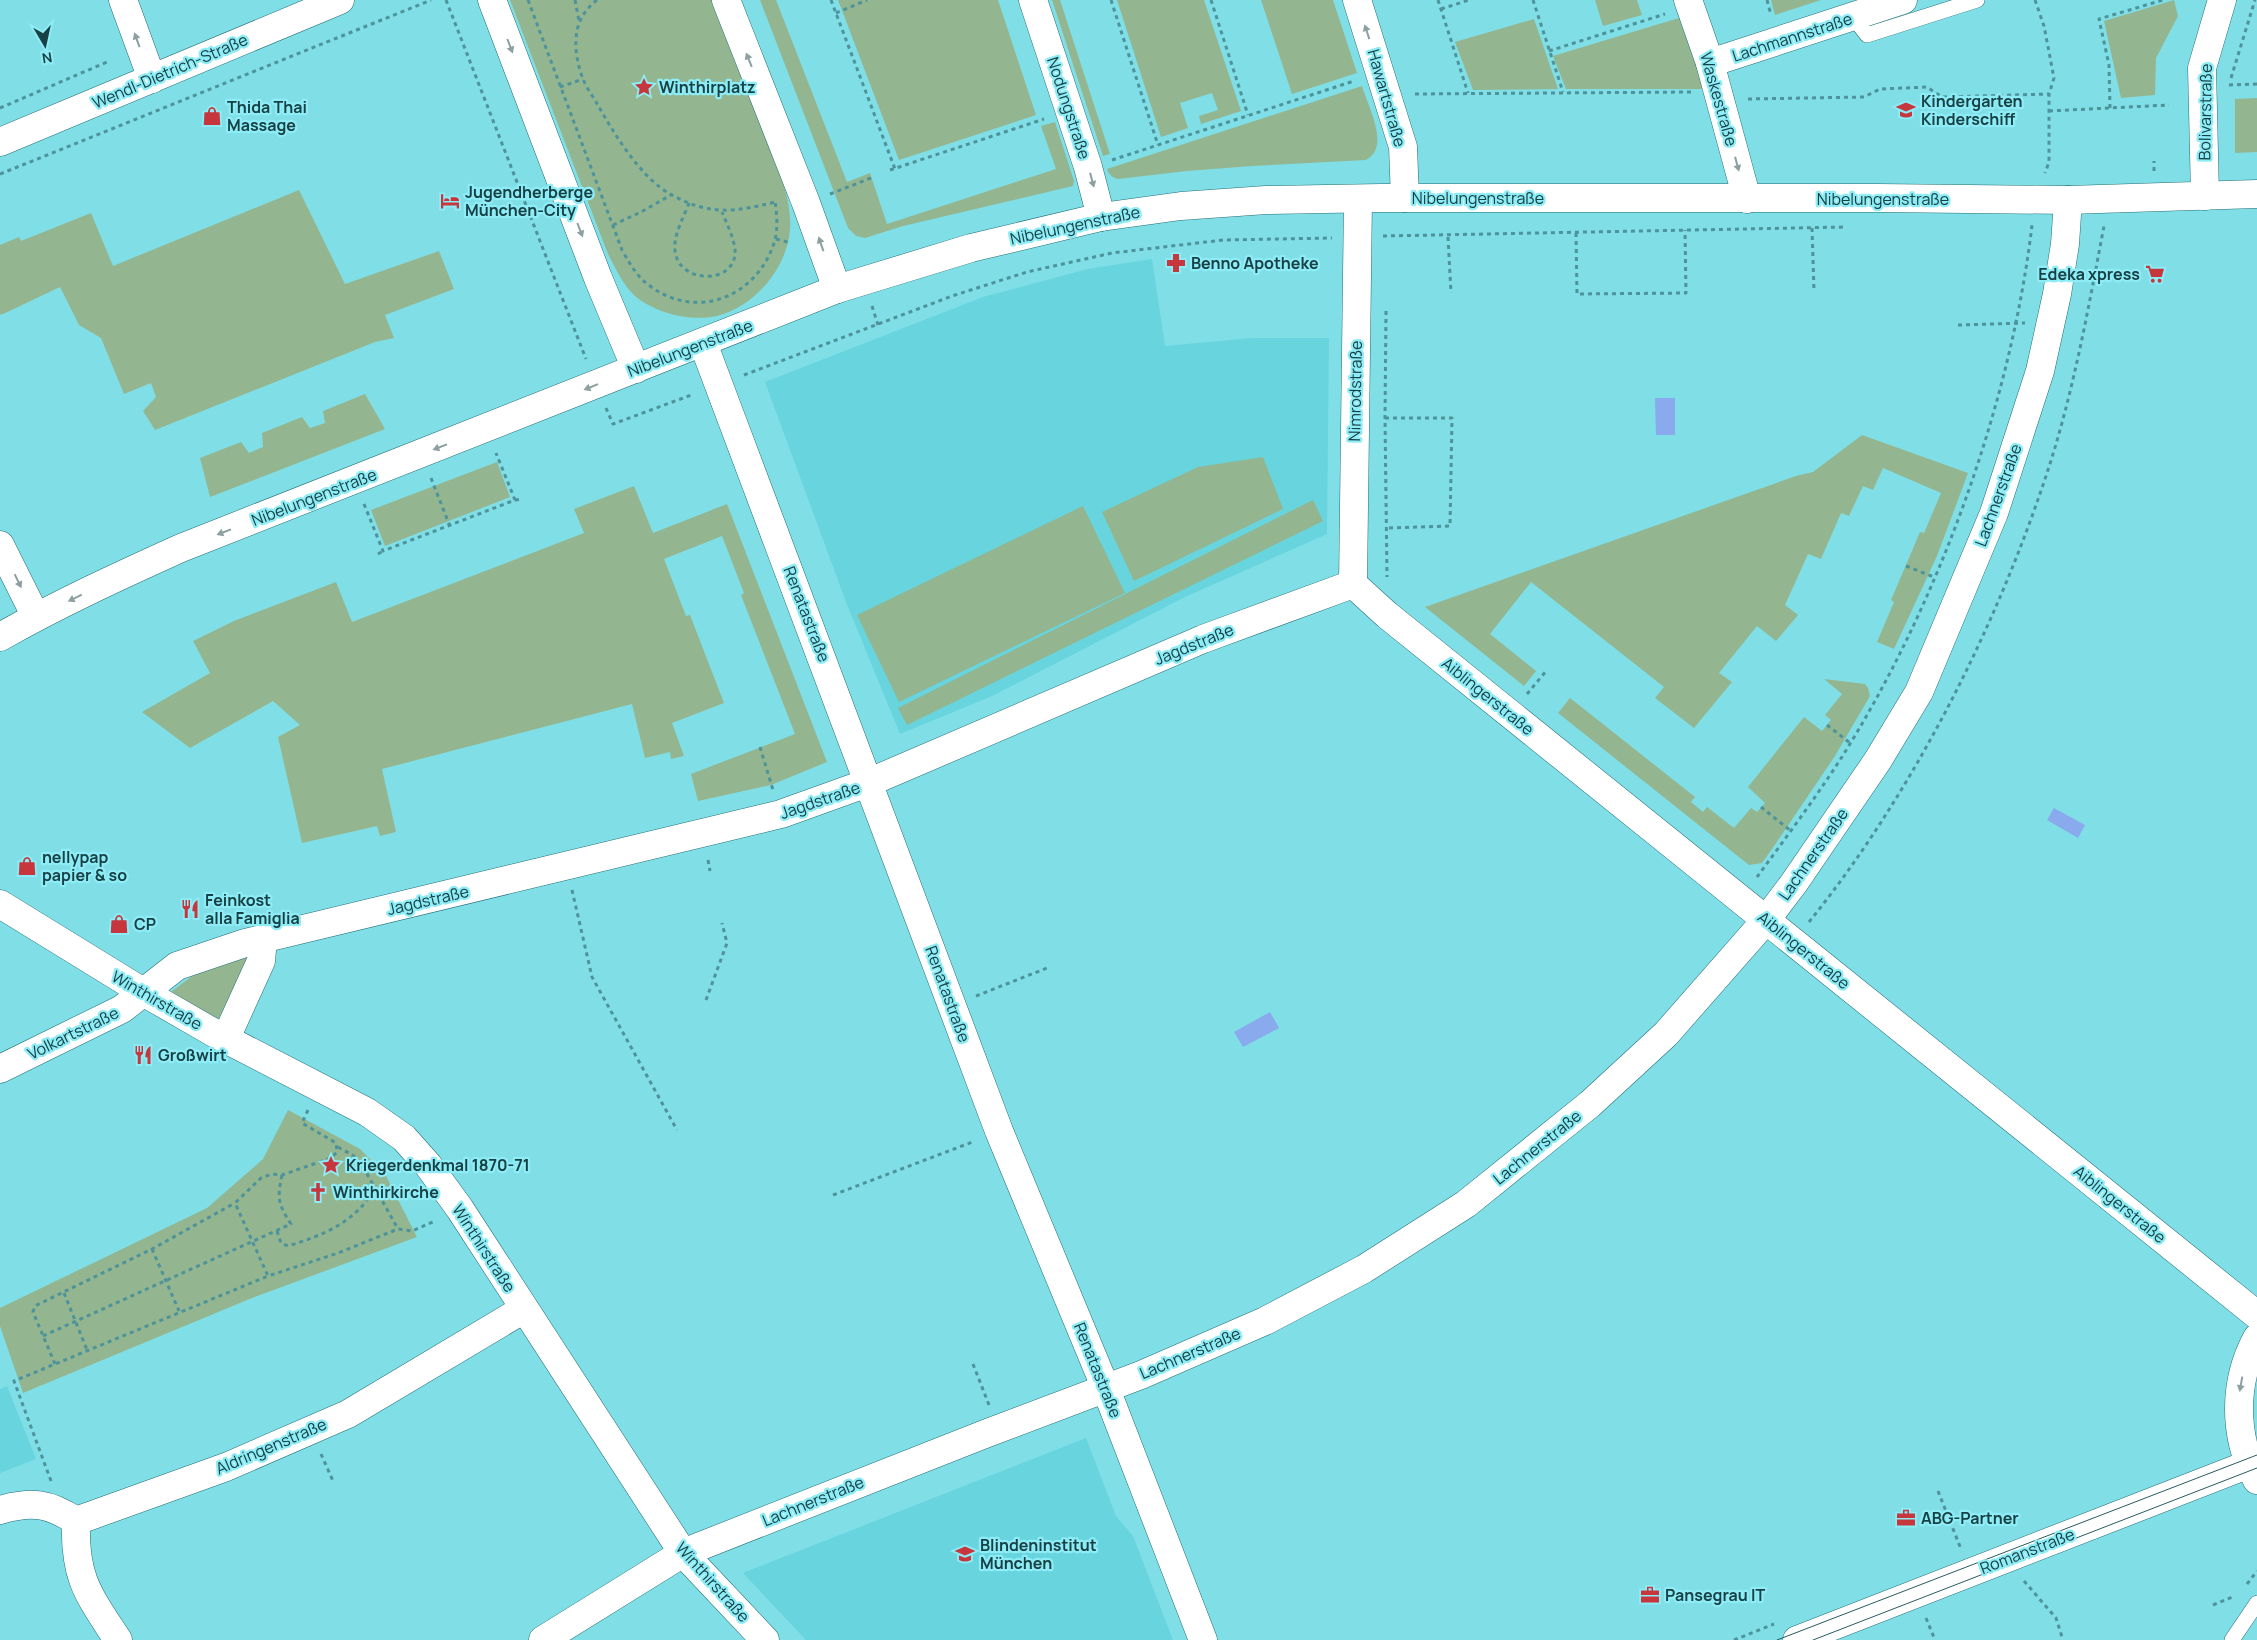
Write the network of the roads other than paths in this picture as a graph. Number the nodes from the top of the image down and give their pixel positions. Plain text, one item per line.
1 (123, 0) edge
2 (340, 0) edge
3 (492, 0) edge
4 (726, 0) edge
5 (1033, 0) edge
6 (1357, 0) edge
7 (1903, 0) edge
8 (1977, 0) edge
9 (2222, 0) edge
10 (1689, 3) edge
11 (1853, 16) junction
12 (1710, 64) junction
13 (152, 79) junction
14 (0, 142) edge
15 (2257, 194) edge
16 (2205, 196) junction
17 (1382, 198) junction
18 (1746, 199) junction
19 (2068, 213) junction
20 (1100, 217) junction
21 (837, 290) junction
22 (704, 343) junction
23 (636, 369) junction
24 (0, 545) edge
25 (1353, 584) junction
26 (36, 617) junction
27 (0, 637) edge
28 (870, 782) junction
29 (0, 904) edge
30 (1773, 911) junction
31 (263, 939) junction
32 (143, 992) junction
33 (226, 1038) junction
34 (0, 1069) edge
35 (524, 1309) junction
36 (2257, 1315) edge
37 (2257, 1338) edge
38 (1106, 1389) junction
39 (2254, 1468) edge
40 (0, 1510) edge
41 (69, 1516) junction
42 (684, 1553) junction
43 (2257, 1603) edge
44 (118, 1640) edge
45 (543, 1640) edge
46 (766, 1640) edge
47 (1203, 1640) edge
48 (1797, 1640) edge
49 (2232, 1640) edge

13 -> 1 street
2 - 13 street, Wendl-Dietrich-Straße
3 -> 23 street
21 -> 4 street
5 -> 20 street, Nodungstraße
17 -> 6 street, Hawartstraße
7 - 11 street, Lachmannstraße
8 - 11 lane
9 - 16 street, Bolivarstraße
10 - 12 street, Waskestraße
11 - 12 street, Lachmannstraße
12 -> 18 street, Waskestraße
13 - 14 street, Wendl-Dietrich-Straße
15 - 16 street, Nibelungenstraße
16 - 19 street, Nibelungenstraße
17 - 18 street, Nibelungenstraße
17 - 20 street, Nibelungenstraße
17 - 25 street, Nimrodstraße
18 - 19 street, Nibelungenstraße
19 - 30 street, Lachnerstraße
20 - 21 street, Nibelungenstraße
21 - 22 street, Nibelungenstraße
22 - 23 street, Nibelungenstraße
22 - 28 street, Renatastraße
23 -> 26 street, Nibelungenstraße
24 -> 26 street
25 - 28 street, Jagdstraße
25 - 30 street, Aiblingerstraße
26 - 27 street, Nibelungenstraße
28 - 31 street, Jagdstraße
28 - 38 street, Renatastraße
29 - 32 street, Winthirstraße
30 - 36 street, Aiblingerstraße
30 - 38 street, Lachnerstraße
31 - 32 street, Jagdstraße
31 - 33 street
32 - 33 street, Winthirstraße
32 - 34 street, Volkartstraße
33 - 35 street, Winthirstraße
35 - 41 street, Aldringenstraße
35 - 42 street, Winthirstraße
37 -> 39 street
38 - 42 street, Lachnerstraße
38 - 47 street, Renatastraße
39 - 48 street, Romanstraße
40 - 41 street
41 - 44 street
42 - 45 street, Lachnerstraße
42 - 46 street, Winthirstraße
43 - 49 lane

